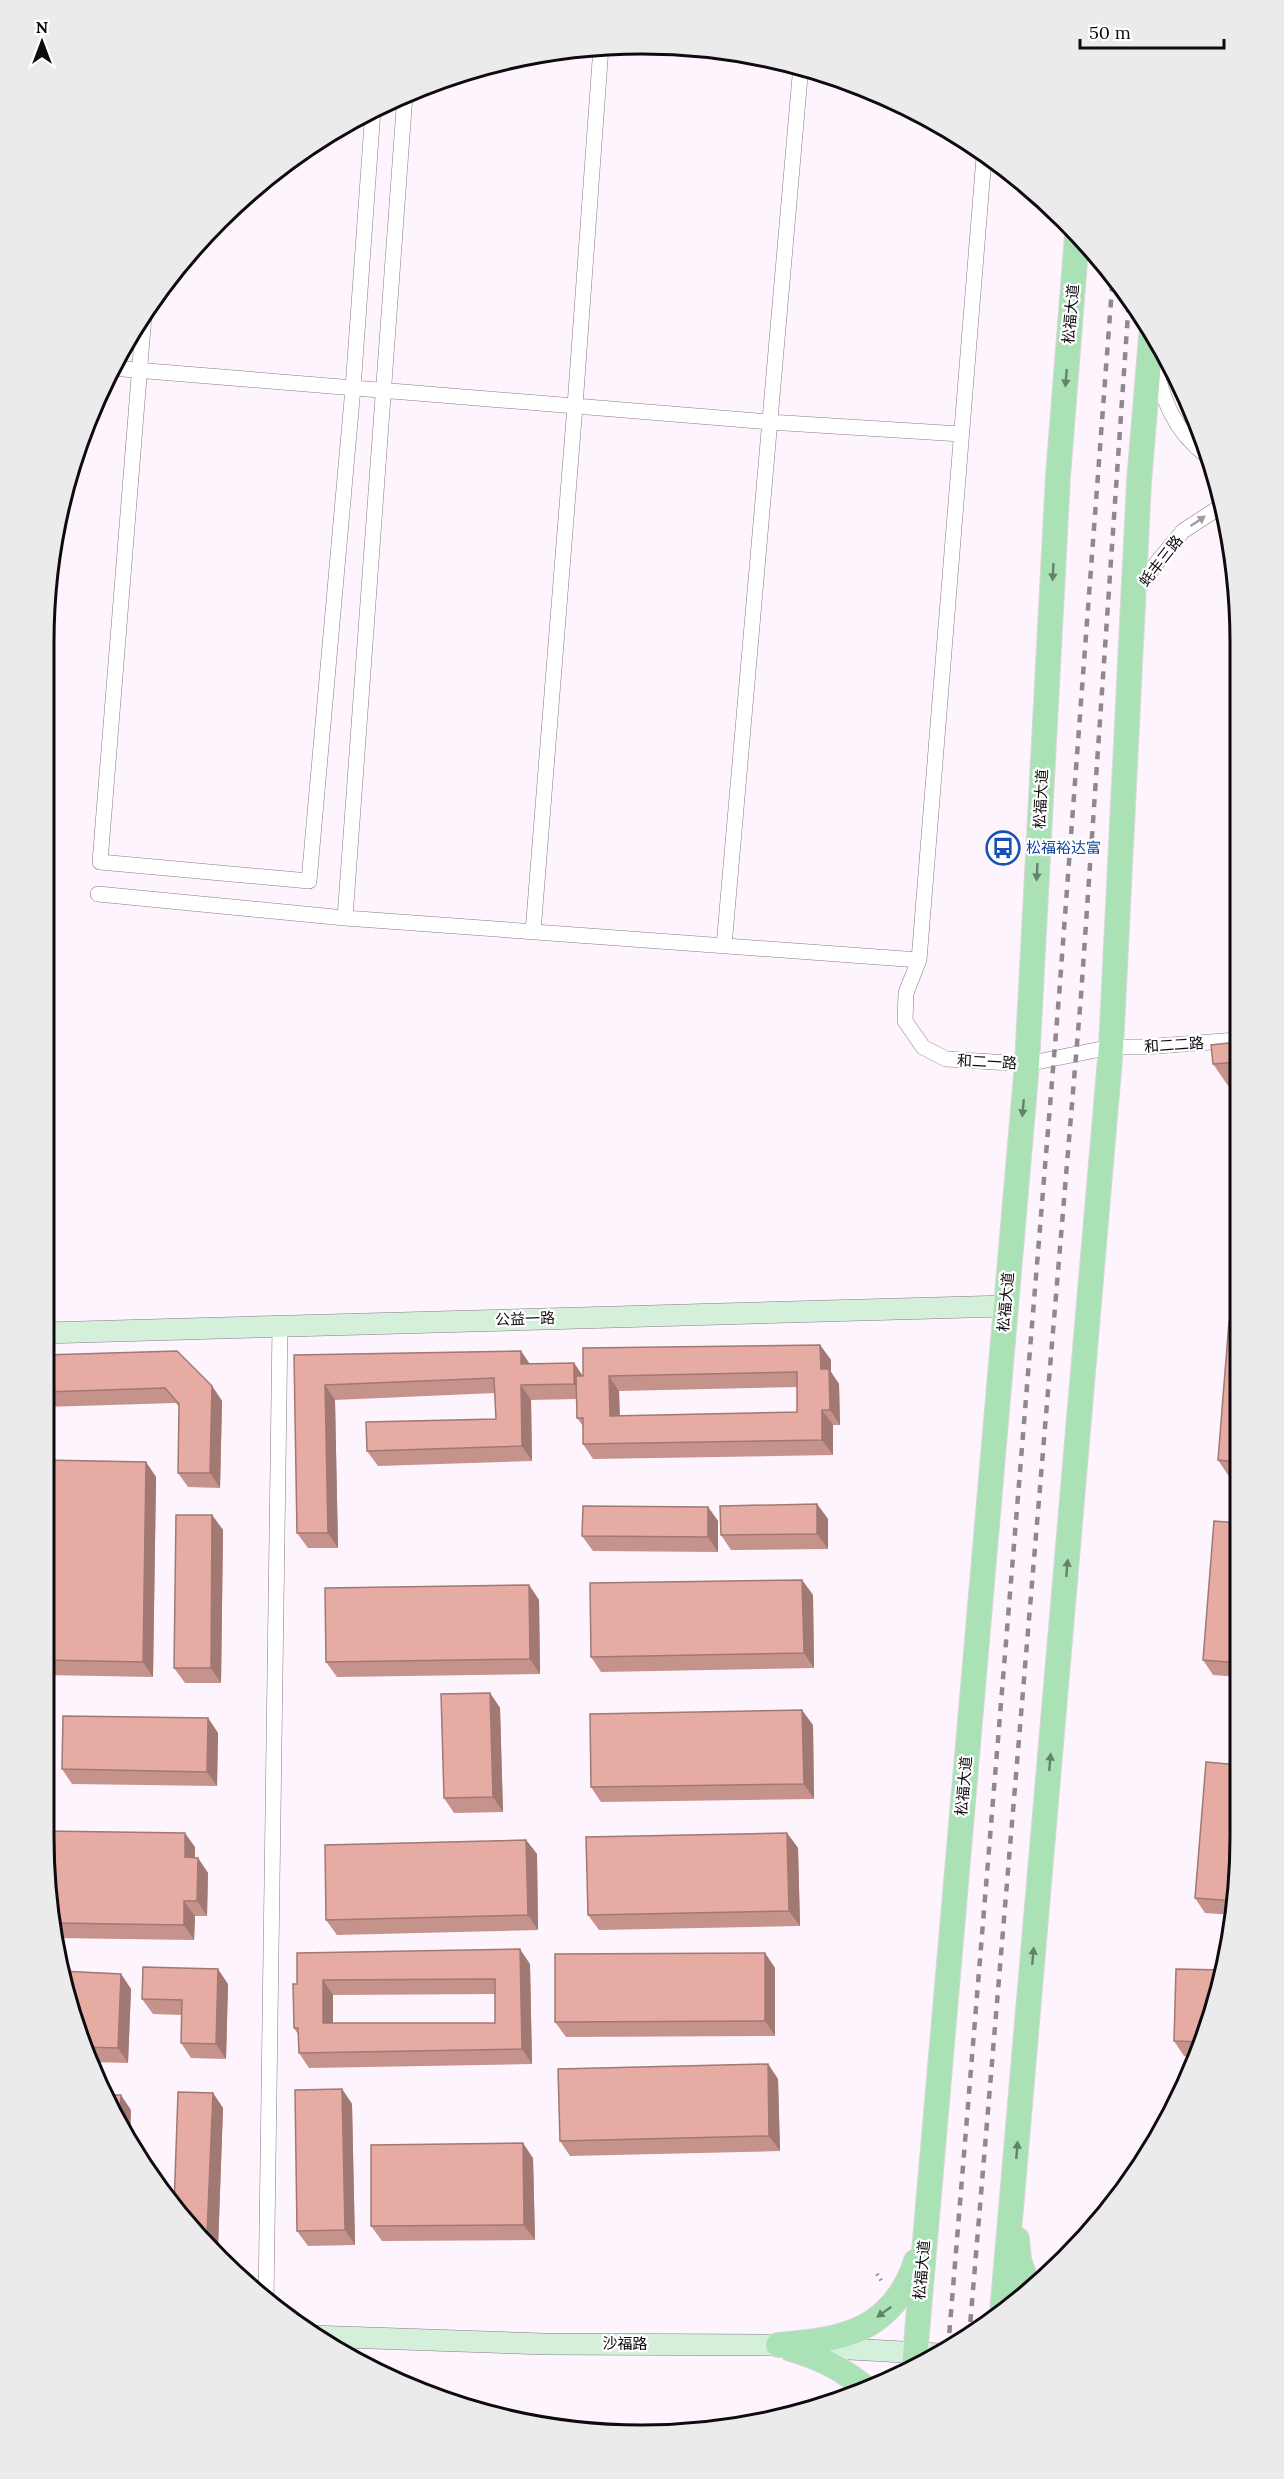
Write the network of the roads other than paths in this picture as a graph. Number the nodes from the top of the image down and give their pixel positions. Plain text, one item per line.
1 (600, 55) edge
2 (800, 76) edge
3 (404, 105) edge
4 (373, 120) edge
5 (983, 164) edge
6 (1076, 246) edge
7 (142, 333) edge
8 (1151, 347) edge
9 (1153, 352) edge
10 (122, 369) edge
11 (138, 370) junction
12 (353, 388) junction
13 (383, 390) junction
14 (575, 406) junction
15 (769, 422) junction
16 (962, 434) junction
17 (1197, 448) edge
18 (1215, 510) edge
19 (1133, 597) junction
20 (98, 894) dead end
21 (345, 918) junction
22 (533, 932) junction
23 (724, 946) junction
24 (919, 960) junction
25 (1230, 1041) edge
26 (1111, 1047) junction
27 (1027, 1064) junction
28 (1006, 1306) junction
29 (280, 1326) junction
30 (54, 1333) edge
31 (1013, 2191) junction
32 (928, 2203) junction
33 (1026, 2282) edge
34 (266, 2289) edge
35 (1003, 2300) edge
36 (333, 2337) edge
37 (777, 2345) junction
38 (923, 2353) edge
39 (915, 2357) edge
40 (859, 2383) edge

1 - 14 street
2 - 15 street
3 - 13 street
4 - 12 street
5 - 16 street, 和二一路
6 -> 27 main road, 松福大道
7 - 11 street
8 - 19 main road
9 - 17 street
10 - 11 street
11 - 12 street
11 - 12 street
12 - 13 street
13 - 14 street
13 - 21 street
14 - 15 street
14 - 22 street
15 - 16 street
15 - 23 street
16 - 24 street, 和二一路
19 -> 18 street, 蚝丰三路
19 - 26 main road
20 - 21 street
21 - 22 street
22 - 23 street
23 - 24 street
24 - 27 street, 和二一路
25 - 26 street, 和二二路
26 - 27 street, 和二一路
31 -> 26 main road
27 -> 28 main road, 松福大道
28 - 29 street, 公益一路
28 - 32 main road, 松福大道
29 - 30 street, 公益一路
29 - 34 street
31 - 33 main road
31 - 35 main road
32 -> 37 main road
32 - 38 main road, 松福大道
36 - 37 street, 沙福路
37 - 39 street, 沙福路
37 - 40 main road

